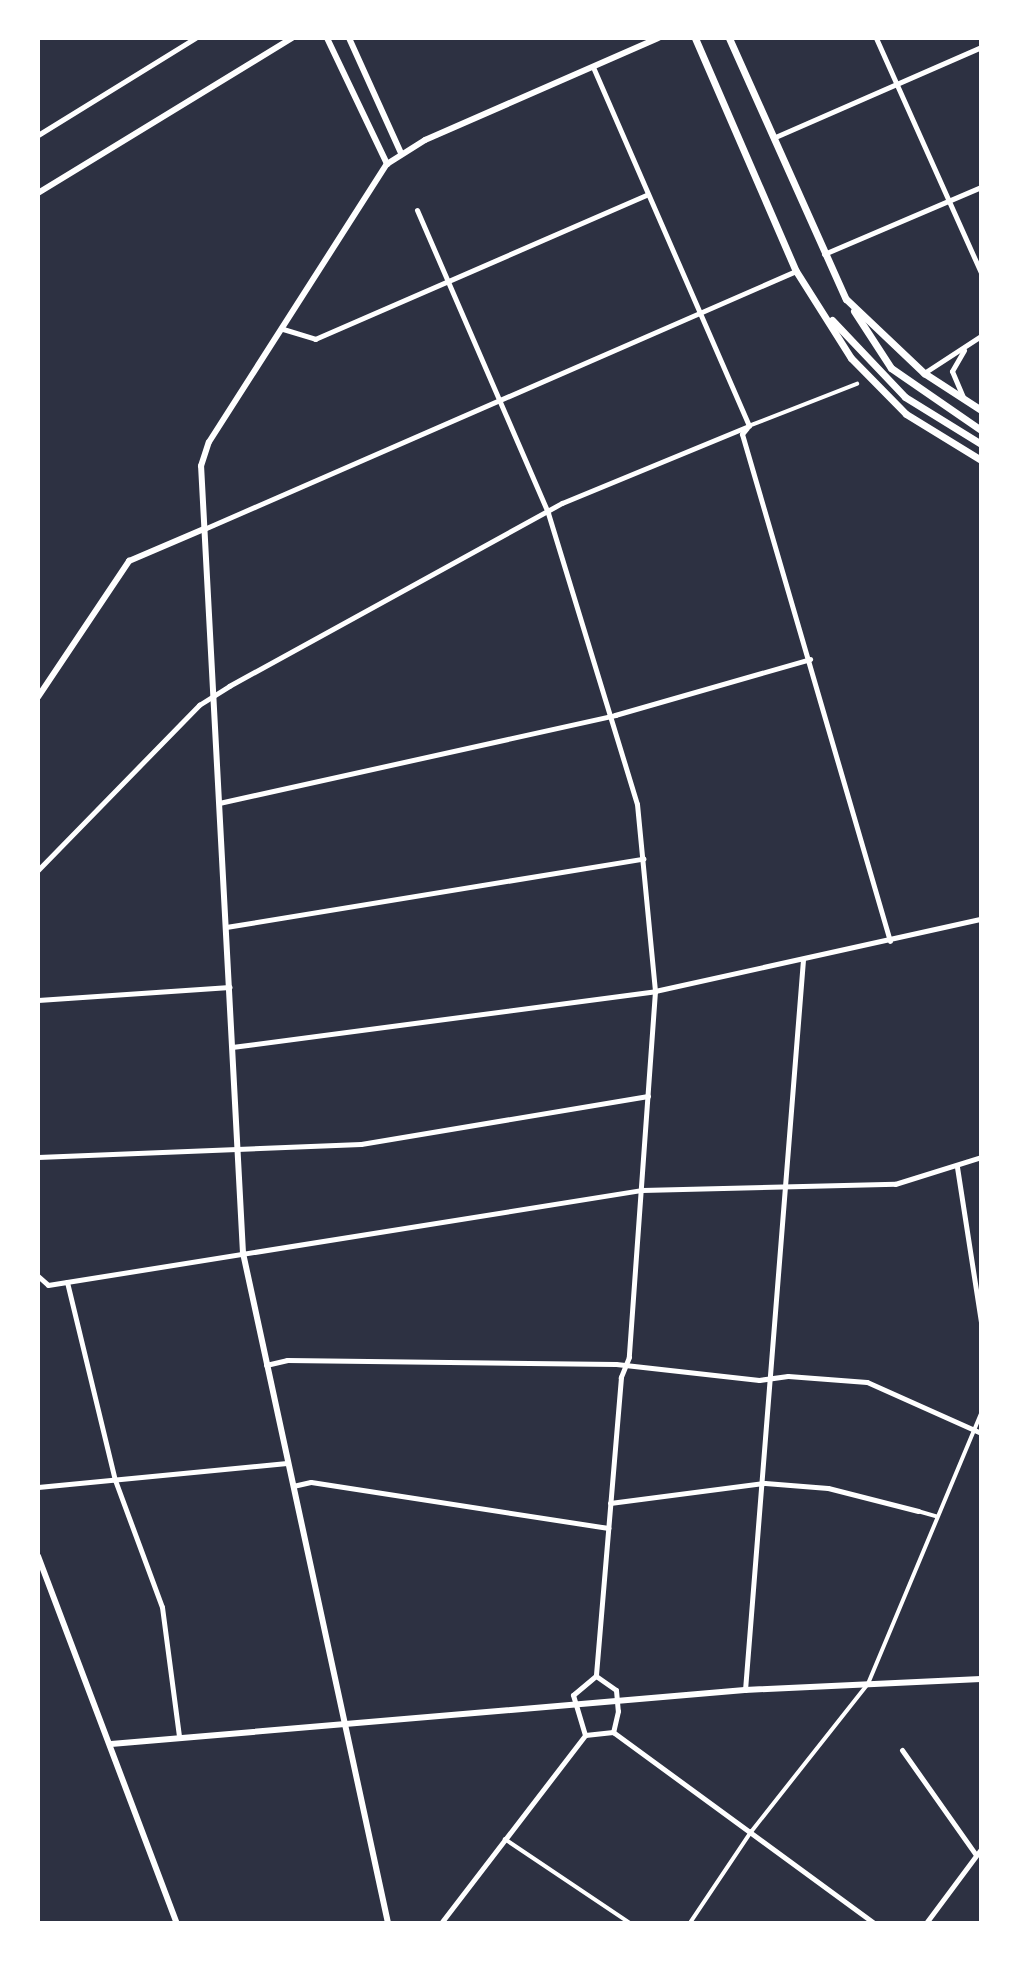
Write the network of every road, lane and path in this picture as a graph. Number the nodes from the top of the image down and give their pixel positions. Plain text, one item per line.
1 (195, 38) edge
2 (292, 38) edge
3 (327, 38) edge
4 (349, 38) edge
5 (658, 38) edge
6 (695, 38) edge
7 (729, 38) edge
8 (876, 38) edge
9 (981, 47) edge
10 (593, 67) junction
11 (896, 85) junction
12 (38, 135) edge
13 (773, 138) junction
14 (401, 153) junction
15 (387, 164) junction
16 (981, 187) edge
17 (38, 193) edge
18 (648, 194) junction
19 (948, 200) junction
20 (418, 210) dead end
21 (824, 254) junction
22 (796, 271) junction
23 (981, 273) edge
24 (449, 281) junction
25 (846, 299) junction
26 (820, 306) junction
27 (699, 313) junction
28 (283, 329) junction
29 (981, 336) edge
30 (968, 344) junction
31 (924, 373) junction
32 (857, 384) dead end
33 (500, 399) junction
34 (967, 402) junction
35 (981, 410) edge
36 (749, 426) junction
37 (981, 430) edge
38 (981, 444) edge
39 (981, 460) edge
40 (548, 513) junction
41 (204, 529) junction
42 (810, 659) junction
43 (981, 663) edge
44 (214, 696) junction
45 (38, 698) edge
46 (981, 703) edge
47 (615, 715) junction
48 (219, 803) junction
49 (643, 859) junction
50 (38, 870) edge
51 (981, 919) edge
52 (226, 927) junction
53 (890, 941) junction
54 (803, 959) junction
55 (230, 987) junction
56 (655, 991) junction
57 (38, 1000) edge
58 (232, 1047) junction
59 (648, 1096) junction
60 (238, 1146) junction
61 (38, 1157) edge
62 (981, 1157) edge
63 (957, 1167) junction
64 (786, 1186) junction
65 (642, 1190) junction
66 (243, 1253) junction
67 (38, 1276) edge
68 (67, 1282) junction
69 (981, 1322) edge
70 (266, 1365) junction
71 (625, 1367) junction
72 (773, 1378) junction
73 (981, 1413) edge
74 (971, 1429) junction
75 (981, 1433) edge
76 (288, 1463) junction
77 (115, 1480) junction
78 (765, 1483) junction
79 (293, 1486) junction
80 (38, 1487) edge
81 (610, 1503) junction
82 (920, 1511) joint
83 (936, 1516) junction
84 (608, 1528) junction
85 (38, 1556) edge
86 (596, 1676) junction
87 (981, 1679) edge
88 (868, 1684) junction
89 (745, 1690) junction
90 (617, 1701) junction
91 (573, 1705) junction
92 (343, 1724) junction
93 (613, 1732) junction
94 (585, 1735) junction
95 (179, 1737) junction
96 (111, 1744) junction
97 (902, 1750) dead end
98 (751, 1832) junction
99 (505, 1839) junction
100 (981, 1849) edge
101 (976, 1855) junction
102 (177, 1923) edge
103 (388, 1923) edge
104 (441, 1923) edge
105 (630, 1923) edge
106 (690, 1923) edge
107 (874, 1923) edge
108 (926, 1923) edge

1 - 12 street
2 - 17 street
3 - 15 street
4 - 14 street
5 - 10 street
6 - 22 main road
7 - 13 main road
8 - 11 street
9 - 11 street
10 - 14 street
10 - 18 street
11 - 13 street
11 - 19 street
13 - 21 main road
14 - 15 street
15 - 28 street
16 - 19 street
18 - 24 street
18 - 27 street
19 - 21 street
19 - 23 street
20 - 24 street
21 - 25 main road
22 - 26 main road
22 - 27 street
24 - 28 street
24 - 33 street
25 - 31 main road
25 - 37 main road
26 - 38 main road
26 - 39 main road
27 - 33 street
27 - 36 street
28 - 41 street
29 - 30 street
30 - 31 street
30 - 34 street
31 - 34 main road
32 - 36 street
33 - 40 street
33 - 41 street
34 - 35 main road
36 - 40 street
36 - 42 street
40 - 44 street
40 - 47 street
41 - 44 street
41 - 45 street
42 - 47 street
42 - 53 street
43 - 46 street
44 - 48 street
44 - 50 street
47 - 48 street
47 - 49 street
48 - 52 street
49 - 52 street
49 - 56 street
51 - 53 street
52 - 55 street
53 - 54 street
54 - 56 street
54 - 64 street
55 - 57 street
55 - 58 street
56 - 58 street
56 - 59 street
58 - 60 street
59 - 60 street
59 - 65 street
60 - 61 street
60 - 66 street
62 - 63 street
63 - 64 street
63 - 69 street
64 - 65 street
64 - 72 street
65 - 66 street
65 - 71 street
66 - 68 street
66 - 70 street
67 - 68 street
68 - 77 street
70 - 71 street
70 - 76 street
71 - 72 street
71 - 81 street
72 - 74 street
72 - 78 street
73 - 74 street
74 - 75 street
74 - 83 street
76 - 77 street
76 - 79 street
77 - 80 street
77 - 95 street
78 - 81 street
78 - 82 street
78 - 89 street
79 - 84 street
79 - 92 street
81 - 84 street
82 - 83 street
83 - 88 street
84 - 86 street
85 - 96 street
86 - 90 street
86 - 91 street
87 - 88 street
88 - 89 street
88 - 98 street
89 - 90 street
90 - 91 street
90 - 93 street
91 - 92 street
91 - 94 street
92 - 95 street
92 - 103 street
93 - 94 street
93 - 98 street
94 - 99 street
95 - 96 street
96 - 102 street
97 - 101 street
98 - 106 street
98 - 107 street
99 - 104 street
99 - 105 street
100 - 101 street
101 - 108 street

